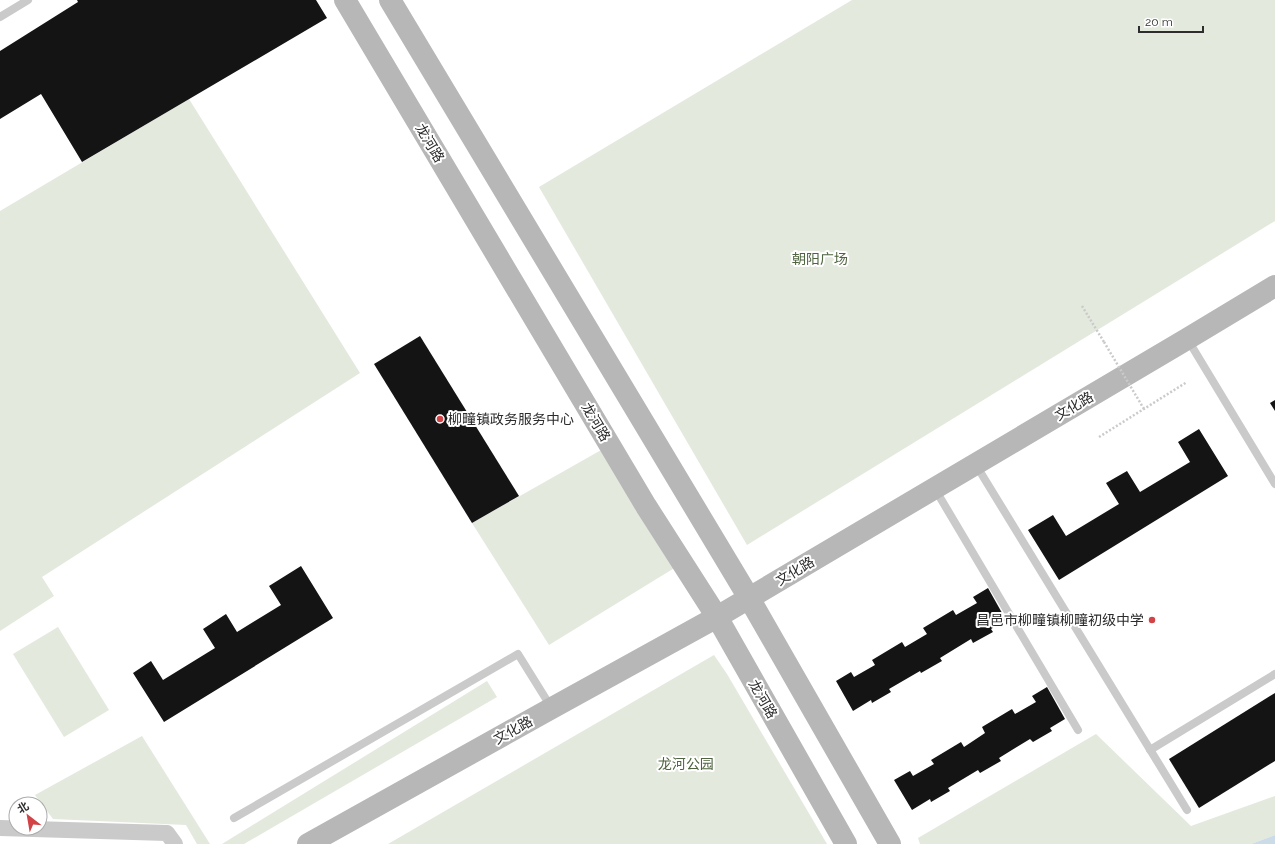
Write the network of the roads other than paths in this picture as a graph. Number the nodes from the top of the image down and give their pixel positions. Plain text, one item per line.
1 (28, 0) edge
2 (345, 0) edge
3 (390, 0) edge
4 (0, 17) edge
5 (1275, 286) edge
6 (1187, 339) junction
7 (976, 464) junction
8 (1275, 484) edge
9 (935, 489) junction
10 (749, 598) junction
11 (717, 617) junction
12 (1275, 674) edge
13 (552, 708) junction
14 (1078, 730) dead end
15 (1150, 750) junction
16 (1187, 810) dead end
17 (234, 818) dead end
18 (0, 828) edge
19 (175, 844) edge
20 (308, 844) edge
21 (846, 844) edge
22 (890, 844) edge

1 - 4 lane
2 - 11 main road, 龙河路
3 - 10 main road
5 - 6 main road, 文化路
6 - 7 main road, 文化路
6 - 8 lane
7 - 9 main road, 文化路
7 - 15 lane
9 - 10 main road, 文化路
9 - 14 lane
10 - 11 main road, 文化路
10 - 22 main road
11 - 13 main road, 文化路
11 - 21 main road, 龙河路
12 - 15 lane
13 - 17 lane
13 - 20 main road, 文化路
15 - 16 lane
18 - 19 street

